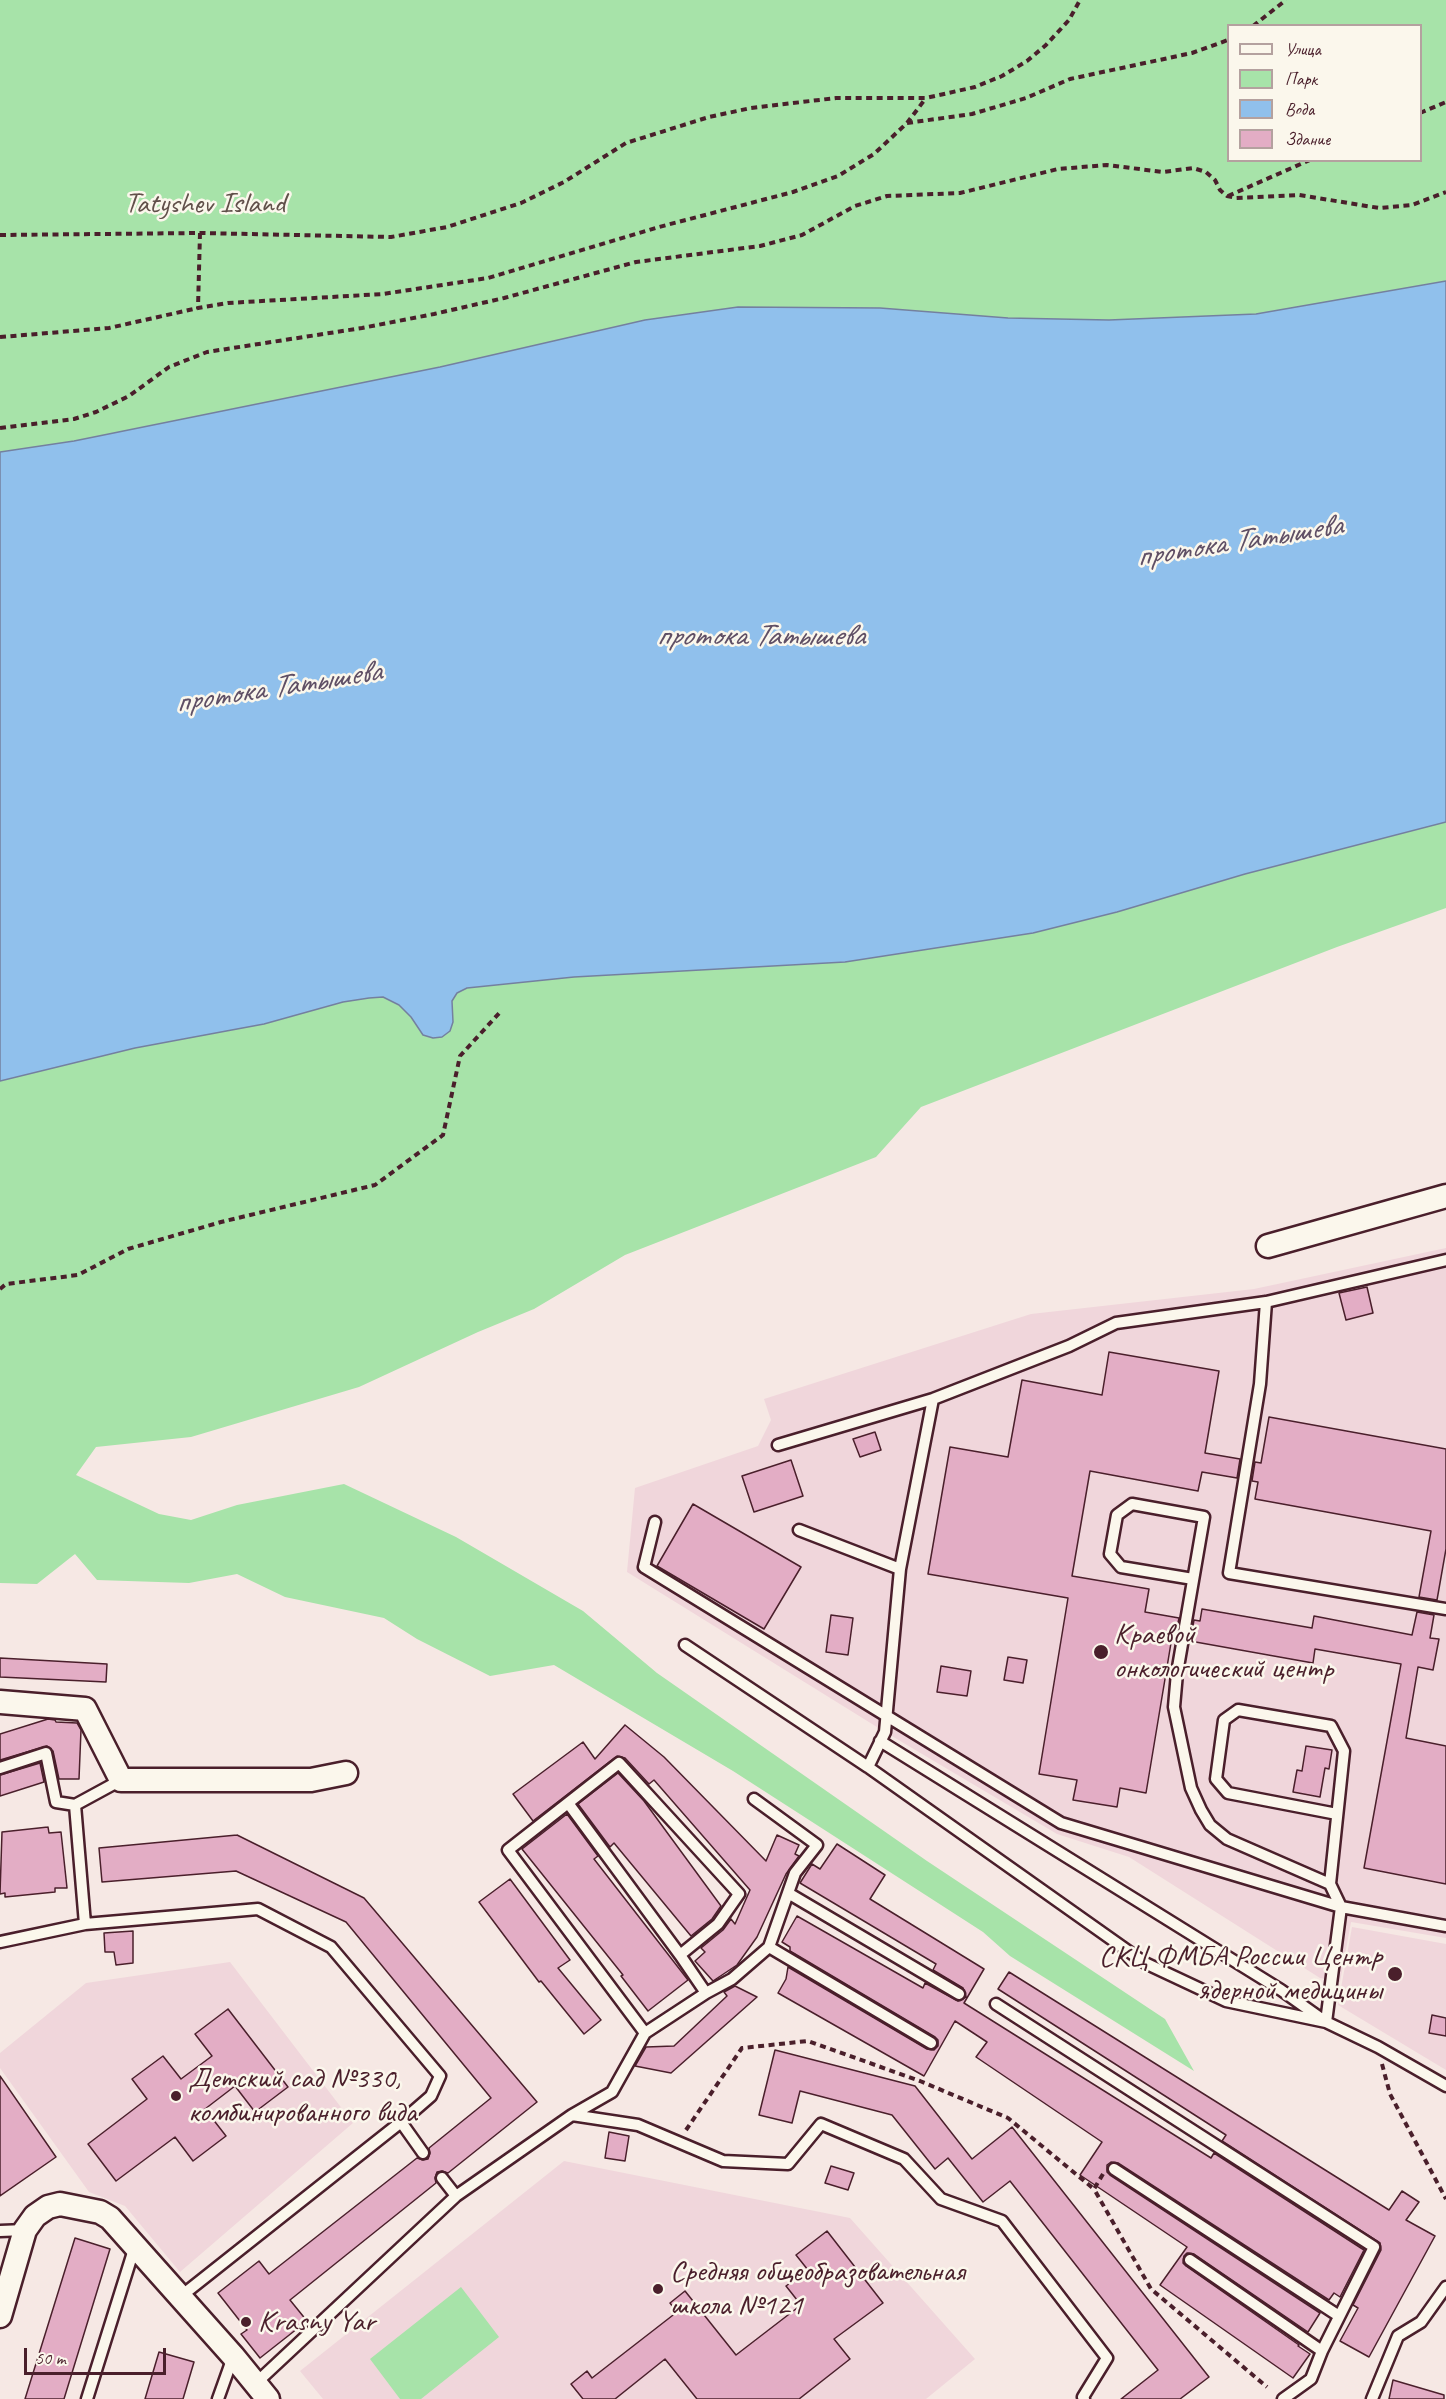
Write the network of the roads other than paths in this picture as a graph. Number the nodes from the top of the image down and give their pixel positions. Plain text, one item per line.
1 (1446, 1196) edge
2 (1268, 1246) dead end
3 (1446, 1260) edge
4 (1266, 1302) junction
5 (933, 1399) junction
6 (778, 1445) dead end
7 (655, 1522) dead end
8 (799, 1530) dead end
9 (900, 1569) junction
10 (1193, 1579) junction
11 (1446, 1609) edge
12 (686, 1645) dead end
13 (0, 1702) edge
14 (887, 1714) junction
15 (880, 1742) junction
16 (868, 1767) junction
17 (0, 1768) edge
18 (346, 1773) dead end
19 (121, 1780) junction
20 (754, 1799) dead end
21 (568, 1803) junction
22 (75, 1805) junction
23 (1337, 1814) junction
24 (1330, 1884) junction
25 (788, 1893) junction
26 (1341, 1907) junction
27 (85, 1924) junction
28 (1446, 1926) edge
29 (0, 1942) edge
30 (769, 1947) junction
31 (680, 1955) junction
32 (706, 1993) junction
33 (959, 1994) dead end
34 (996, 2004) dead end
35 (1326, 2022) junction
36 (645, 2033) junction
37 (931, 2043) dead end
38 (1446, 2086) edge
39 (572, 2115) junction
40 (401, 2122) junction
41 (423, 2153) dead end
42 (1114, 2169) road end
43 (442, 2178) dead end
44 (456, 2196) junction
45 (24, 2230) junction
46 (0, 2231) edge
47 (135, 2246) junction
48 (1190, 2260) dead end
49 (1446, 2287) edge
50 (180, 2297) junction
51 (0, 2316) edge
52 (1339, 2316) junction
53 (1322, 2351) junction
54 (233, 2356) junction
55 (261, 2391) edge
56 (87, 2399) edge
57 (218, 2399) edge
58 (1084, 2399) edge
59 (1282, 2399) edge
60 (1372, 2399) edge

1 - 2 street
3 - 4 lane
4 - 5 lane
4 - 11 lane
5 - 6 lane
5 - 9 lane
7 - 14 lane
8 - 9 lane
9 - 14 lane
10 - 10 lane
10 - 24 lane
12 - 16 lane
13 - 19 street
14 - 15 lane
14 - 26 lane
15 - 16 lane
15 - 35 lane
16 - 35 lane
17 - 22 lane
18 - 19 street
19 - 22 lane
20 - 25 lane
21 - 31 lane
21 - 31 lane
21 - 36 lane
22 - 27 lane
23 - 23 lane
23 - 24 lane
24 - 26 lane
25 - 30 lane
25 - 33 lane
26 - 28 lane
26 - 35 lane
27 - 29 lane
27 - 40 lane
30 - 32 lane
30 - 37 lane
31 - 32 lane
32 - 36 lane
34 - 52 lane
35 - 38 lane
36 - 39 lane
39 - 44 lane
39 - 58 lane
40 - 41 lane
40 - 50 lane
42 - 52 lane
43 - 44 lane
44 - 55 lane
45 - 46 lane
45 - 47 street
45 - 51 street
47 - 50 street
47 - 56 lane
48 - 53 lane
49 - 60 lane
50 - 54 street
52 - 53 lane
53 - 59 lane
54 - 55 street
54 - 57 lane

